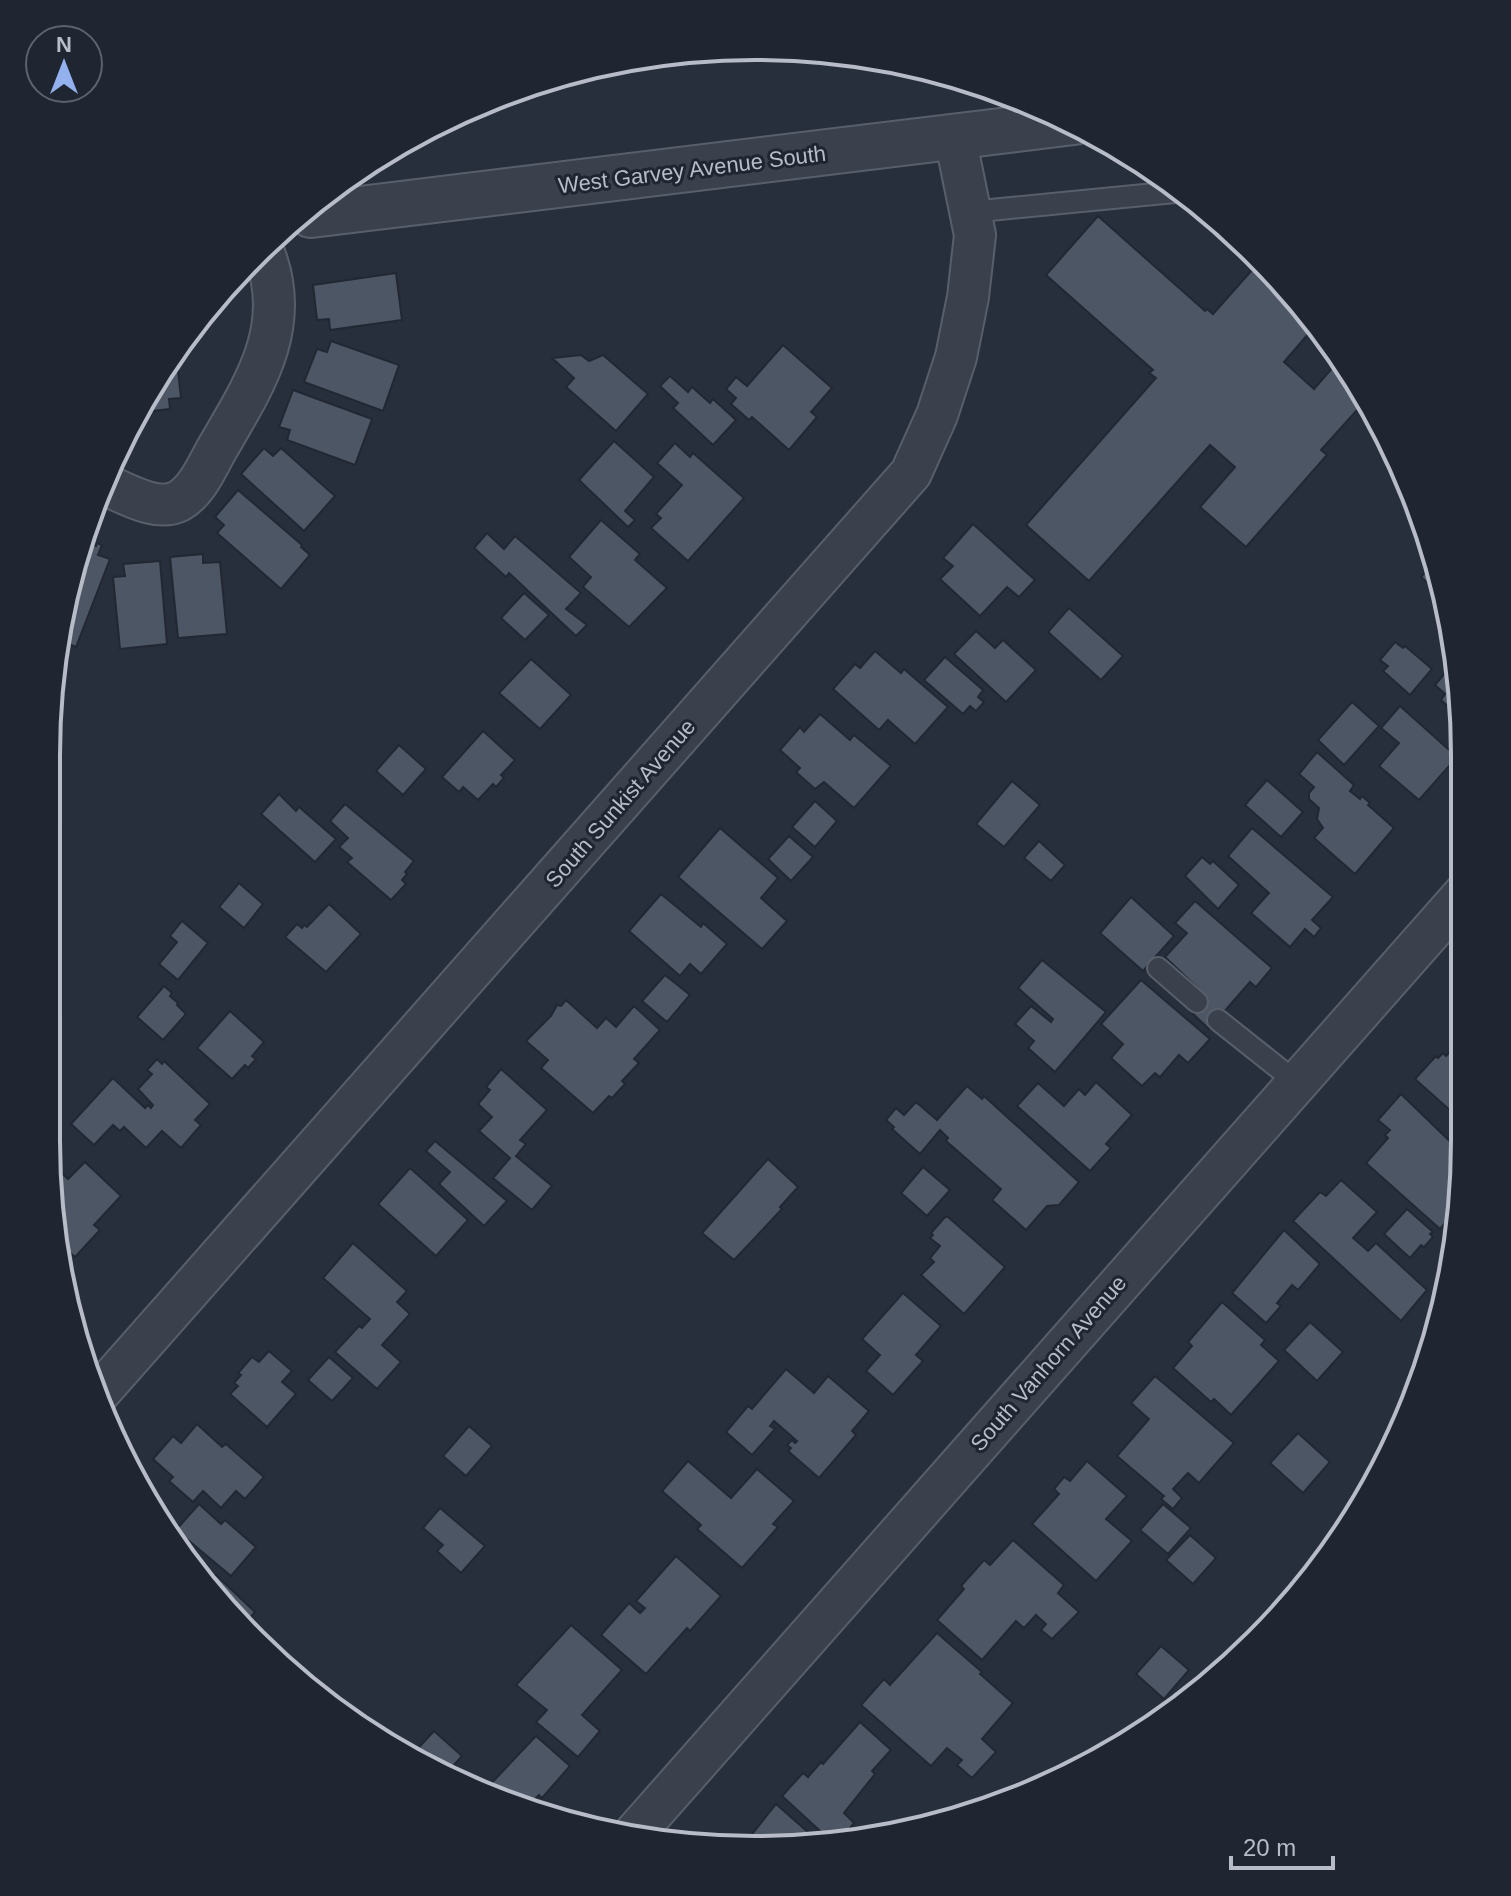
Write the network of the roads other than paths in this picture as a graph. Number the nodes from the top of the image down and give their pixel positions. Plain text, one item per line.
1 (1048, 125) edge
2 (955, 137) junction
3 (1164, 193) edge
4 (970, 212) junction
5 (320, 214) edge
6 (267, 261) edge
7 (113, 488) edge
8 (1451, 909) edge
9 (1158, 968) dead end
10 (1197, 1002) dead end
11 (1218, 1020) dead end
12 (1296, 1082) junction
13 (105, 1386) edge
14 (641, 1826) edge

1 - 2 street, West Garvey Avenue South
2 - 4 street, South Sunkist Avenue
2 - 5 street, West Garvey Avenue South
3 - 4 lane
4 - 13 street, South Sunkist Avenue
6 - 7 street
8 - 12 street, South Vanhorn Avenue
9 - 10 lane
11 - 12 lane
12 - 14 street, South Vanhorn Avenue

